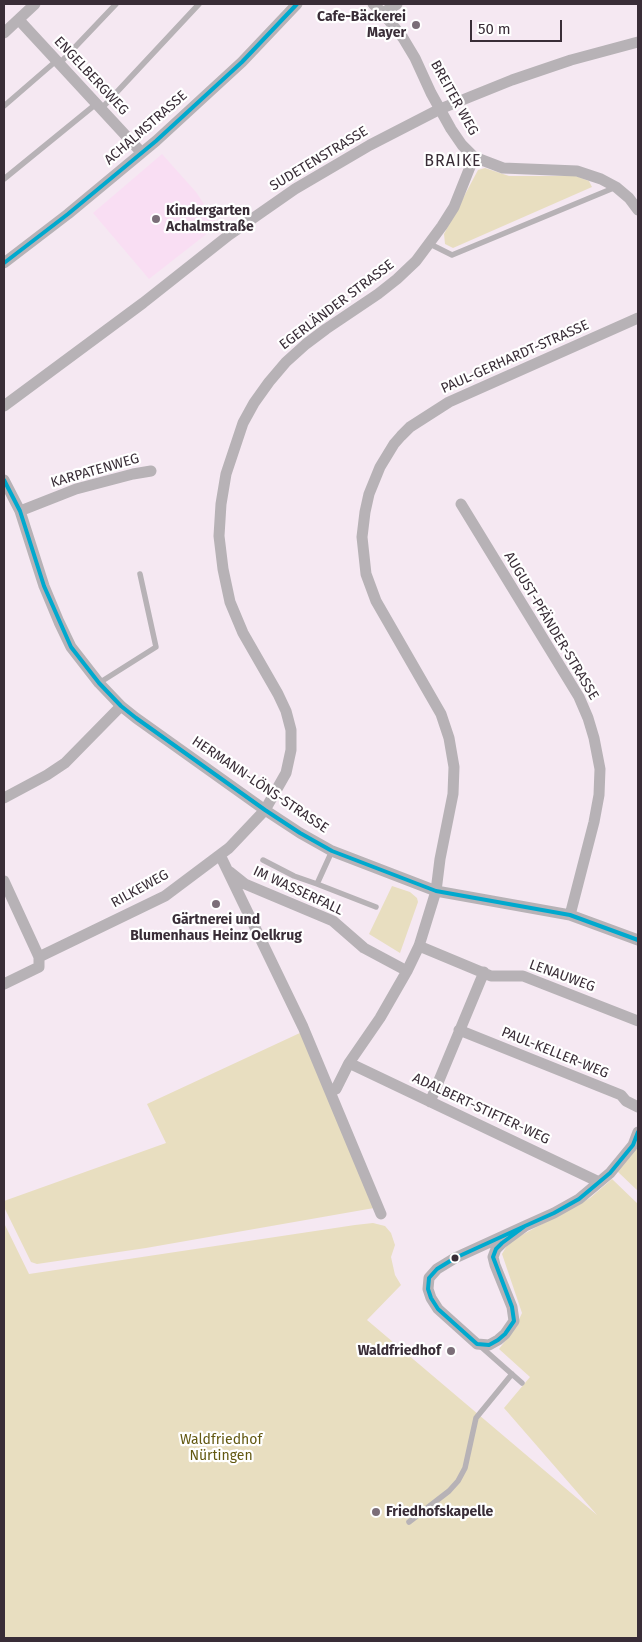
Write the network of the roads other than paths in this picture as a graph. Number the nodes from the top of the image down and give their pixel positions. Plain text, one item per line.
1 (35, 4) edge
2 (116, 4) edge
3 (199, 4) edge
4 (297, 4) edge
5 (373, 4) edge
6 (398, 4) edge
7 (383, 13) junction
8 (19, 20) junction
9 (5, 30) edge
10 (638, 42) edge
11 (58, 62) junction
12 (4, 106) edge
13 (98, 106) junction
14 (440, 109) junction
15 (141, 152) junction
16 (474, 157) junction
17 (4, 179) edge
18 (616, 187) junction
19 (638, 210) edge
20 (430, 244) junction
21 (4, 263) edge
22 (638, 318) edge
23 (4, 406) edge
24 (151, 471) dead end
25 (4, 480) edge
26 (461, 504) dead end
27 (20, 511) junction
28 (140, 574) dead end
29 (99, 683) junction
30 (121, 706) junction
31 (4, 798) edge
32 (265, 810) junction
33 (332, 851) junction
34 (220, 855) junction
35 (263, 860) dead end
36 (226, 869) junction
37 (4, 881) edge
38 (317, 884) junction
39 (436, 891) junction
40 (376, 907) dead end
41 (570, 916) junction
42 (638, 940) edge
43 (419, 946) junction
44 (39, 957) junction
45 (407, 971) junction
46 (484, 972) junction
47 (4, 984) edge
48 (638, 1021) edge
49 (458, 1030) junction
50 (349, 1063) junction
51 (336, 1089) dead end
52 (430, 1102) junction
53 (638, 1107) edge
54 (638, 1132) edge
55 (599, 1182) junction
56 (380, 1214) dead end
57 (525, 1226) junction
58 (477, 1344) junction
59 (512, 1374) junction
60 (522, 1383) dead end
61 (410, 1522) dead end

1 - 8 street
2 - 11 lane
3 - 13 lane
4 - 15 street, ACHALMSTRASSE
5 - 7 street, BREITER WEG
6 - 7 street
7 - 14 street, BREITER WEG
8 - 9 street
8 - 11 street, ENGELBERGWEG
10 - 14 street, SUDETENSTRASSE
11 - 12 lane
11 - 13 street, ENGELBERGWEG
13 - 15 street, ENGELBERGWEG
13 - 17 lane
14 - 16 street, BREITER WEG
14 - 23 street, SUDETENSTRASSE
15 - 21 street, ACHALMSTRASSE
16 - 18 street, BREITER WEG
16 - 20 street, EGERLÄNDER STRASSE
18 - 19 street, BREITER WEG
18 - 20 lane
20 - 32 street, EGERLÄNDER STRASSE
22 - 39 street, PAUL-GERHARDT-STRASSE
24 - 27 street, KARPATENWEG
25 - 27 street, HERMANN-LÖNS-STRASSE
26 - 41 street, AUGUST-PFÄNDER-STRASSE
27 - 29 street, HERMANN-LÖNS-STRASSE
28 - 29 lane
29 - 30 street, HERMANN-LÖNS-STRASSE
30 - 31 street
30 - 32 street, HERMANN-LÖNS-STRASSE
32 - 33 street, HERMANN-LÖNS-STRASSE
32 - 34 street, RILKEWEG
33 - 38 lane
33 - 39 street, HERMANN-LÖNS-STRASSE
34 - 36 street
34 - 44 street, RILKEWEG
35 - 38 lane
36 - 45 street, IM WASSERFALL
36 - 56 street
37 - 44 street
38 - 40 lane
39 - 41 street, HERMANN-LÖNS-STRASSE
39 - 43 street, PAUL-GERHARDT-STRASSE
41 - 42 street, HERMANN-LÖNS-STRASSE
43 - 45 street, PAUL-GERHARDT-STRASSE
43 - 46 street, LENAUWEG
44 - 47 street, RILKEWEG
45 - 50 street, PAUL-GERHARDT-STRASSE
46 - 48 street, LENAUWEG
46 - 49 street
49 - 52 street
49 - 53 street, PAUL-KELLER-WEG
50 - 51 street, PAUL-GERHARDT-STRASSE
50 - 52 street, ADALBERT-STIFTER-WEG
52 - 55 street, ADALBERT-STIFTER-WEG
54 - 55 street
55 - 57 street
57 - 58 street
57 - 58 street
58 - 59 lane
59 - 60 lane
59 - 61 lane

